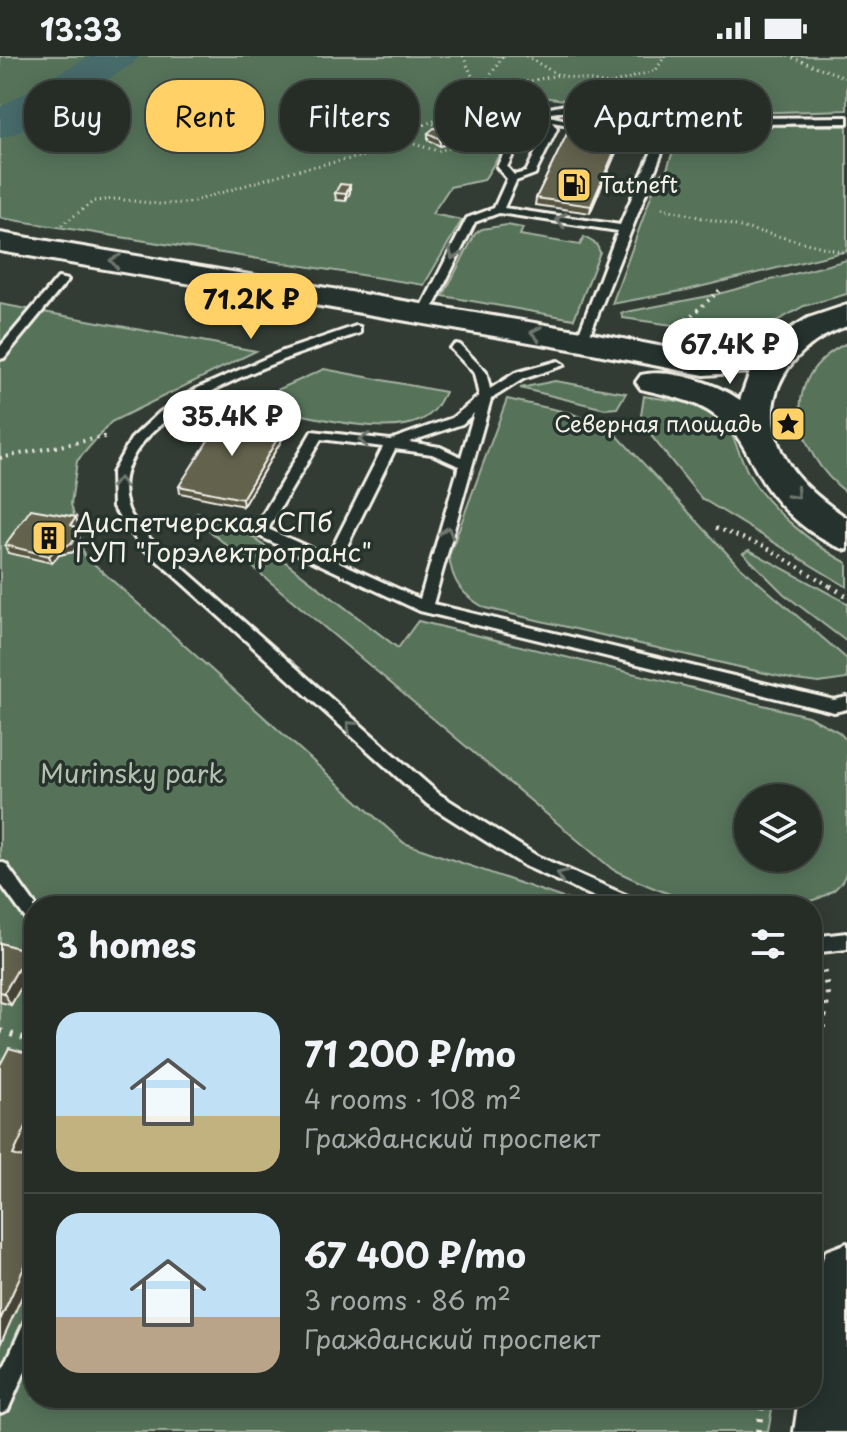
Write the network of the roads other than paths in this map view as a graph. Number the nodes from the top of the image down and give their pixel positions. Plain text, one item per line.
1 (847, 120) edge
2 (771, 122) edge
3 (509, 152) edge
4 (541, 152) edge
5 (656, 152) edge
6 (512, 179) junction
7 (498, 210) junction
8 (624, 229) junction
9 (0, 242) edge
10 (0, 269) edge
11 (62, 280) junction
12 (424, 314) junction
13 (847, 315) edge
14 (356, 330) junction
15 (582, 341) junction
16 (456, 348) junction
17 (778, 353) junction
18 (0, 355) edge
19 (558, 365) junction
20 (485, 397) junction
21 (758, 436) junction
22 (391, 444) junction
23 (467, 465) junction
24 (847, 537) edge
25 (331, 564) junction
26 (425, 607) junction
27 (843, 709) edge
28 (0, 869) edge
29 (610, 896) edge
30 (24, 903) edge
31 (847, 941) edge
32 (822, 944) edge
33 (847, 1272) edge
34 (24, 1348) edge
35 (0, 1402) edge
36 (826, 1432) edge

1 - 2 lane
3 - 6 lane
4 - 6 lane
5 - 8 lane
6 - 7 lane
8 -> 7 lane
7 -> 12 lane
8 - 15 lane
12 -> 9 main road
10 - 11 main road
11 - 14 main road
11 - 18 lane
15 -> 12 main road
13 - 17 main road
14 - 16 main road
29 -> 14 lane
15 - 17 main road
16 - 19 main road
16 - 20 lane
17 - 21 main road
19 - 20 lane
19 - 21 main road
20 - 22 lane
20 - 23 lane
21 -> 24 main road
22 - 23 lane
22 - 25 lane
22 -> 25 lane
26 -> 23 lane
25 - 26 lane
26 - 27 lane
28 - 30 lane
31 - 32 lane
33 - 36 main road
34 - 35 lane

